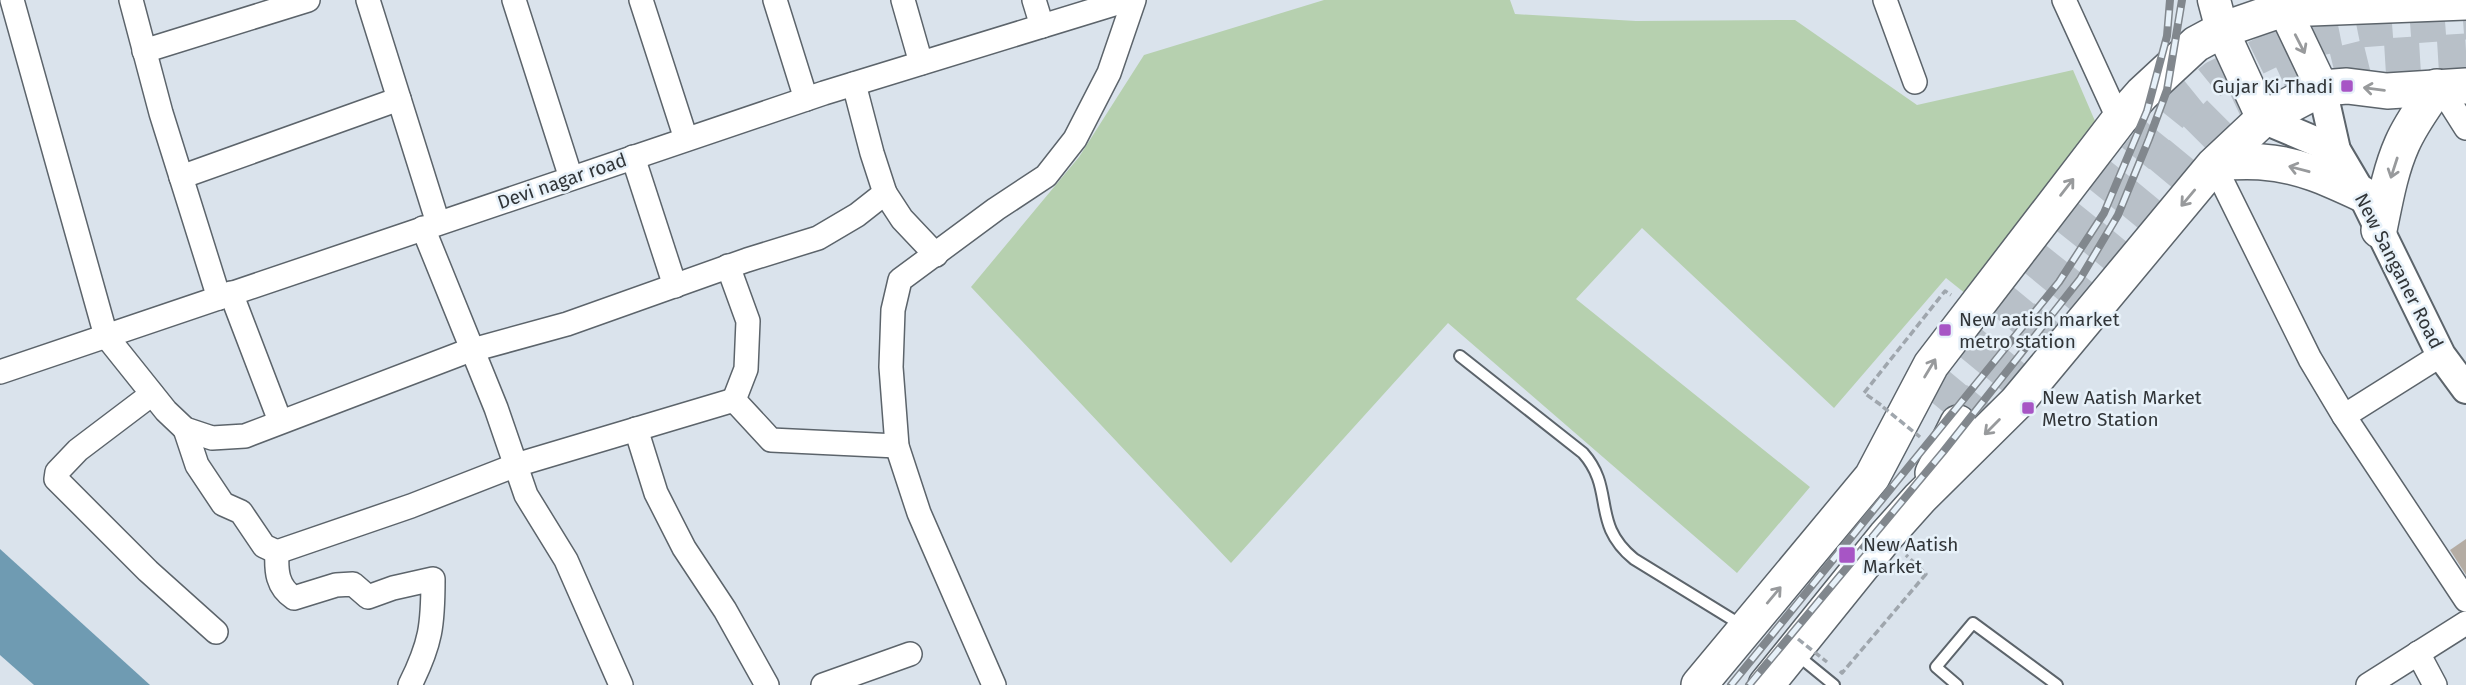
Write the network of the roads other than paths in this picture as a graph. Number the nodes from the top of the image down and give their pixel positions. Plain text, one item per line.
1 (12, 0) edge
2 (131, 0) edge
3 (308, 0) edge
4 (368, 0) edge
5 (514, 0) edge
6 (641, 0) edge
7 (775, 0) edge
8 (903, 0) edge
9 (1034, 0) edge
10 (1127, 0) edge
11 (1134, 0) edge
12 (1885, 0) edge
13 (2064, 0) edge
14 (2466, 2) edge
15 (2281, 4) edge
16 (2218, 15) edge
17 (1042, 26) junction
18 (144, 51) junction
19 (922, 63) junction
20 (1915, 82) dead end
21 (854, 84) junction
22 (2448, 87) edge
23 (2322, 88) junction
24 (399, 99) junction
25 (806, 99) junction
26 (2119, 120) junction
27 (2263, 120) junction
28 (2466, 128) edge
29 (686, 139) junction
30 (2336, 150) junction
31 (633, 157) junction
32 (2216, 164) junction
33 (181, 177) junction
34 (571, 178) junction
35 (885, 193) junction
36 (2362, 194) junction
37 (430, 226) junction
38 (2379, 230) junction
39 (936, 255) junction
40 (728, 266) junction
41 (675, 286) junction
42 (225, 295) junction
43 (106, 336) junction
44 (472, 351) junction
45 (2441, 355) junction
46 (1460, 356) dead end
47 (0, 372) edge
48 (2466, 389) edge
49 (152, 394) junction
50 (734, 400) junction
51 (2344, 416) junction
52 (280, 421) junction
53 (185, 429) junction
54 (636, 429) junction
55 (897, 446) junction
56 (516, 465) junction
57 (1872, 477) junction
58 (1920, 498) junction
59 (277, 552) junction
60 (2466, 600) edge
61 (2466, 622) edge
62 (1746, 628) junction
63 (216, 632) dead end
64 (2418, 653) junction
65 (910, 654) dead end
66 (1785, 664) edge
67 (410, 685) edge
68 (621, 685) edge
69 (767, 685) edge
70 (823, 685) edge
71 (993, 685) edge
72 (1699, 685) edge
73 (1834, 685) edge
74 (1957, 685) edge
75 (2057, 685) edge
76 (2368, 685) edge
77 (2435, 685) edge

1 - 43 street
2 - 18 street
3 - 18 street
4 - 24 street
5 - 34 street
6 - 29 street
7 - 25 street
8 - 19 street
9 - 17 street
10 - 17 street, Devi nagar road
11 - 39 street
12 - 20 street
13 - 26 street
14 - 15 main road
15 - 16 main road
15 -> 23 main road, New Sanganer Road
16 - 26 main road
16 - 27 main road
17 - 19 street, Devi nagar road
18 - 33 street
19 - 21 street, Devi nagar road
21 - 25 street, Devi nagar road
21 - 35 street
22 -> 23 main road
22 - 28 street
22 -> 38 main road
23 - 27 main road
23 - 30 street, New Sanganer Road
24 - 33 street
24 - 37 street
25 - 29 street, Devi nagar road
57 -> 26 main road
27 - 30 street
27 - 32 main road
29 - 31 street, Devi nagar road
30 - 36 street, New Sanganer Road
31 - 34 street, Devi nagar road
31 - 41 street
36 -> 32 main road
32 - 51 street
32 -> 58 main road
33 - 42 street
34 - 37 street, Devi nagar road
35 - 39 street
35 - 40 street
36 - 38 street, New Sanganer Road
37 - 42 street, Devi nagar road
37 - 44 street
38 - 45 street, New Sanganer Road
39 - 55 street
40 - 41 street
40 - 50 street
41 - 44 street
42 - 43 street, Devi nagar road
42 - 52 street
43 - 47 street, Devi nagar road
43 - 49 street
44 - 52 street
44 - 56 street
45 - 48 street, New Sanganer Road
45 - 51 street
46 - 62 lane
49 - 53 street
49 - 63 street
50 - 54 street
50 - 55 street
51 - 60 street
52 - 53 street
53 - 59 street
54 - 56 street
54 - 69 street
55 - 71 street
56 - 59 street
56 - 68 street
57 - 58 main road
62 -> 57 main road
58 - 66 main road
59 - 67 street
61 - 64 street
62 - 72 main road
64 - 76 street
64 - 77 street
65 - 70 street
66 - 73 lane
74 - 75 lane

